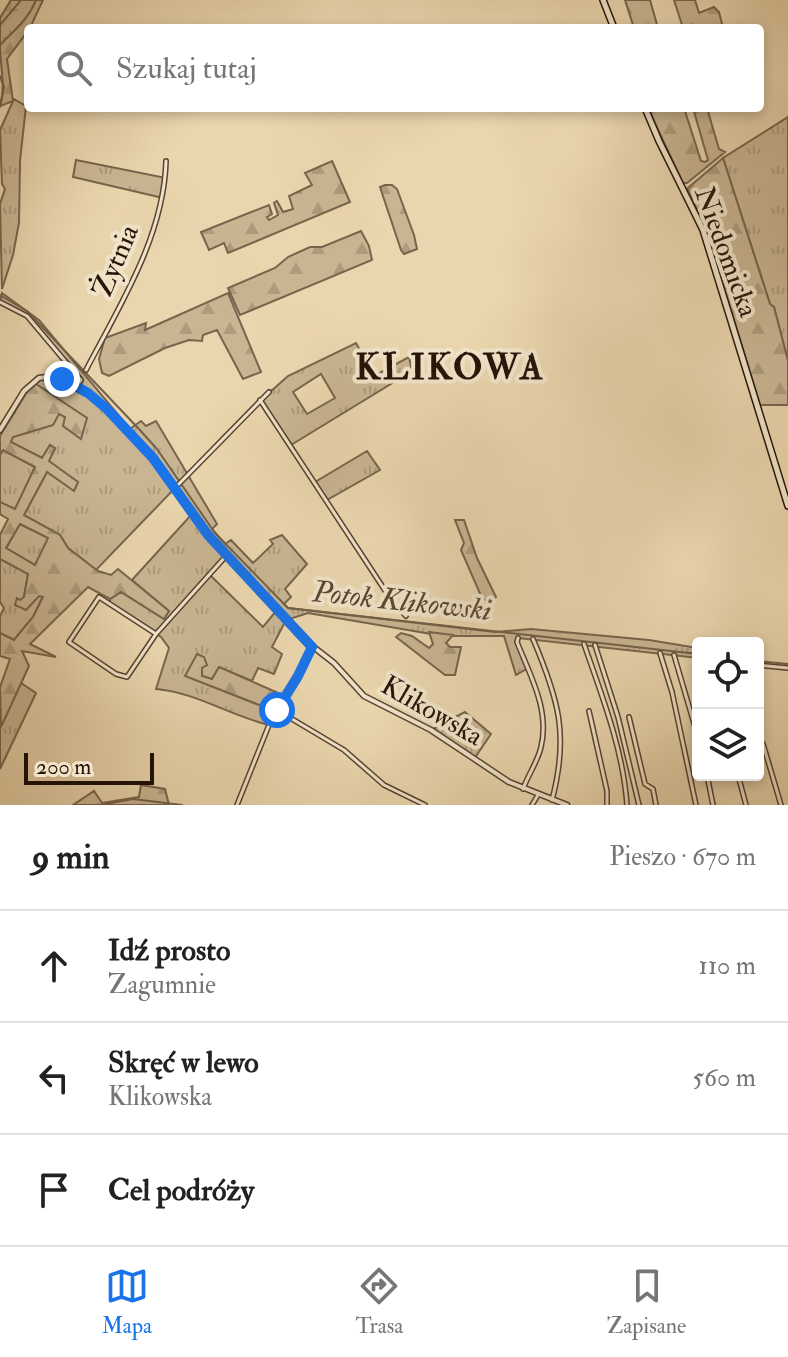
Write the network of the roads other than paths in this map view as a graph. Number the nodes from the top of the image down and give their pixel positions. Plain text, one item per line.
1 (603, 0) edge
2 (612, 24) edge
3 (647, 112) edge
4 (166, 161) dead end
5 (0, 302) edge
6 (86, 370) dead end
7 (77, 387) junction
8 (269, 392) dead end
9 (260, 400) junction
10 (0, 430) edge
11 (179, 484) junction
12 (788, 506) edge
13 (226, 556) junction
14 (406, 616) dead end
15 (156, 634) junction
16 (518, 638) dead end
17 (533, 639) dead end
18 (584, 644) dead end
19 (595, 645) dead end
20 (312, 647) junction
21 (660, 653) dead end
22 (674, 655) dead end
23 (764, 666) edge
24 (788, 668) edge
25 (277, 710) junction
26 (589, 711) dead end
27 (692, 716) edge
28 (629, 717) dead end
29 (764, 747) edge
30 (708, 781) edge
31 (740, 781) edge
32 (523, 789) junction
33 (538, 795) junction
34 (550, 802) edge
35 (237, 805) edge
36 (425, 805) edge
37 (532, 805) edge
38 (567, 805) edge
39 (607, 805) edge
40 (627, 805) edge
41 (639, 805) edge
42 (656, 805) edge
43 (696, 805) edge
44 (713, 805) edge
45 (746, 805) edge
46 (781, 805) edge

1 - 2 main road
3 - 12 main road, Niedomicka
4 - 6 street, Żytnia
5 - 7 street
7 - 10 street, Klikowska
7 - 11 street, Klikowska
8 - 9 street
9 - 11 street
9 - 14 street
11 - 13 street, Klikowska
13 - 15 street
13 - 20 street, Klikowska
15 - 15 street
16 - 32 street
17 - 34 street
18 - 40 street
19 - 41 street
20 - 25 street
20 - 32 street, Klikowska
21 - 43 street
22 - 27 street
23 - 24 street
25 - 35 street
25 - 36 street
26 - 39 street
28 - 42 street
29 - 46 street
30 - 44 street
31 - 45 street
32 - 33 street, Klikowska
33 - 34 street, Klikowska
33 - 37 street
34 - 38 street, Klikowska

